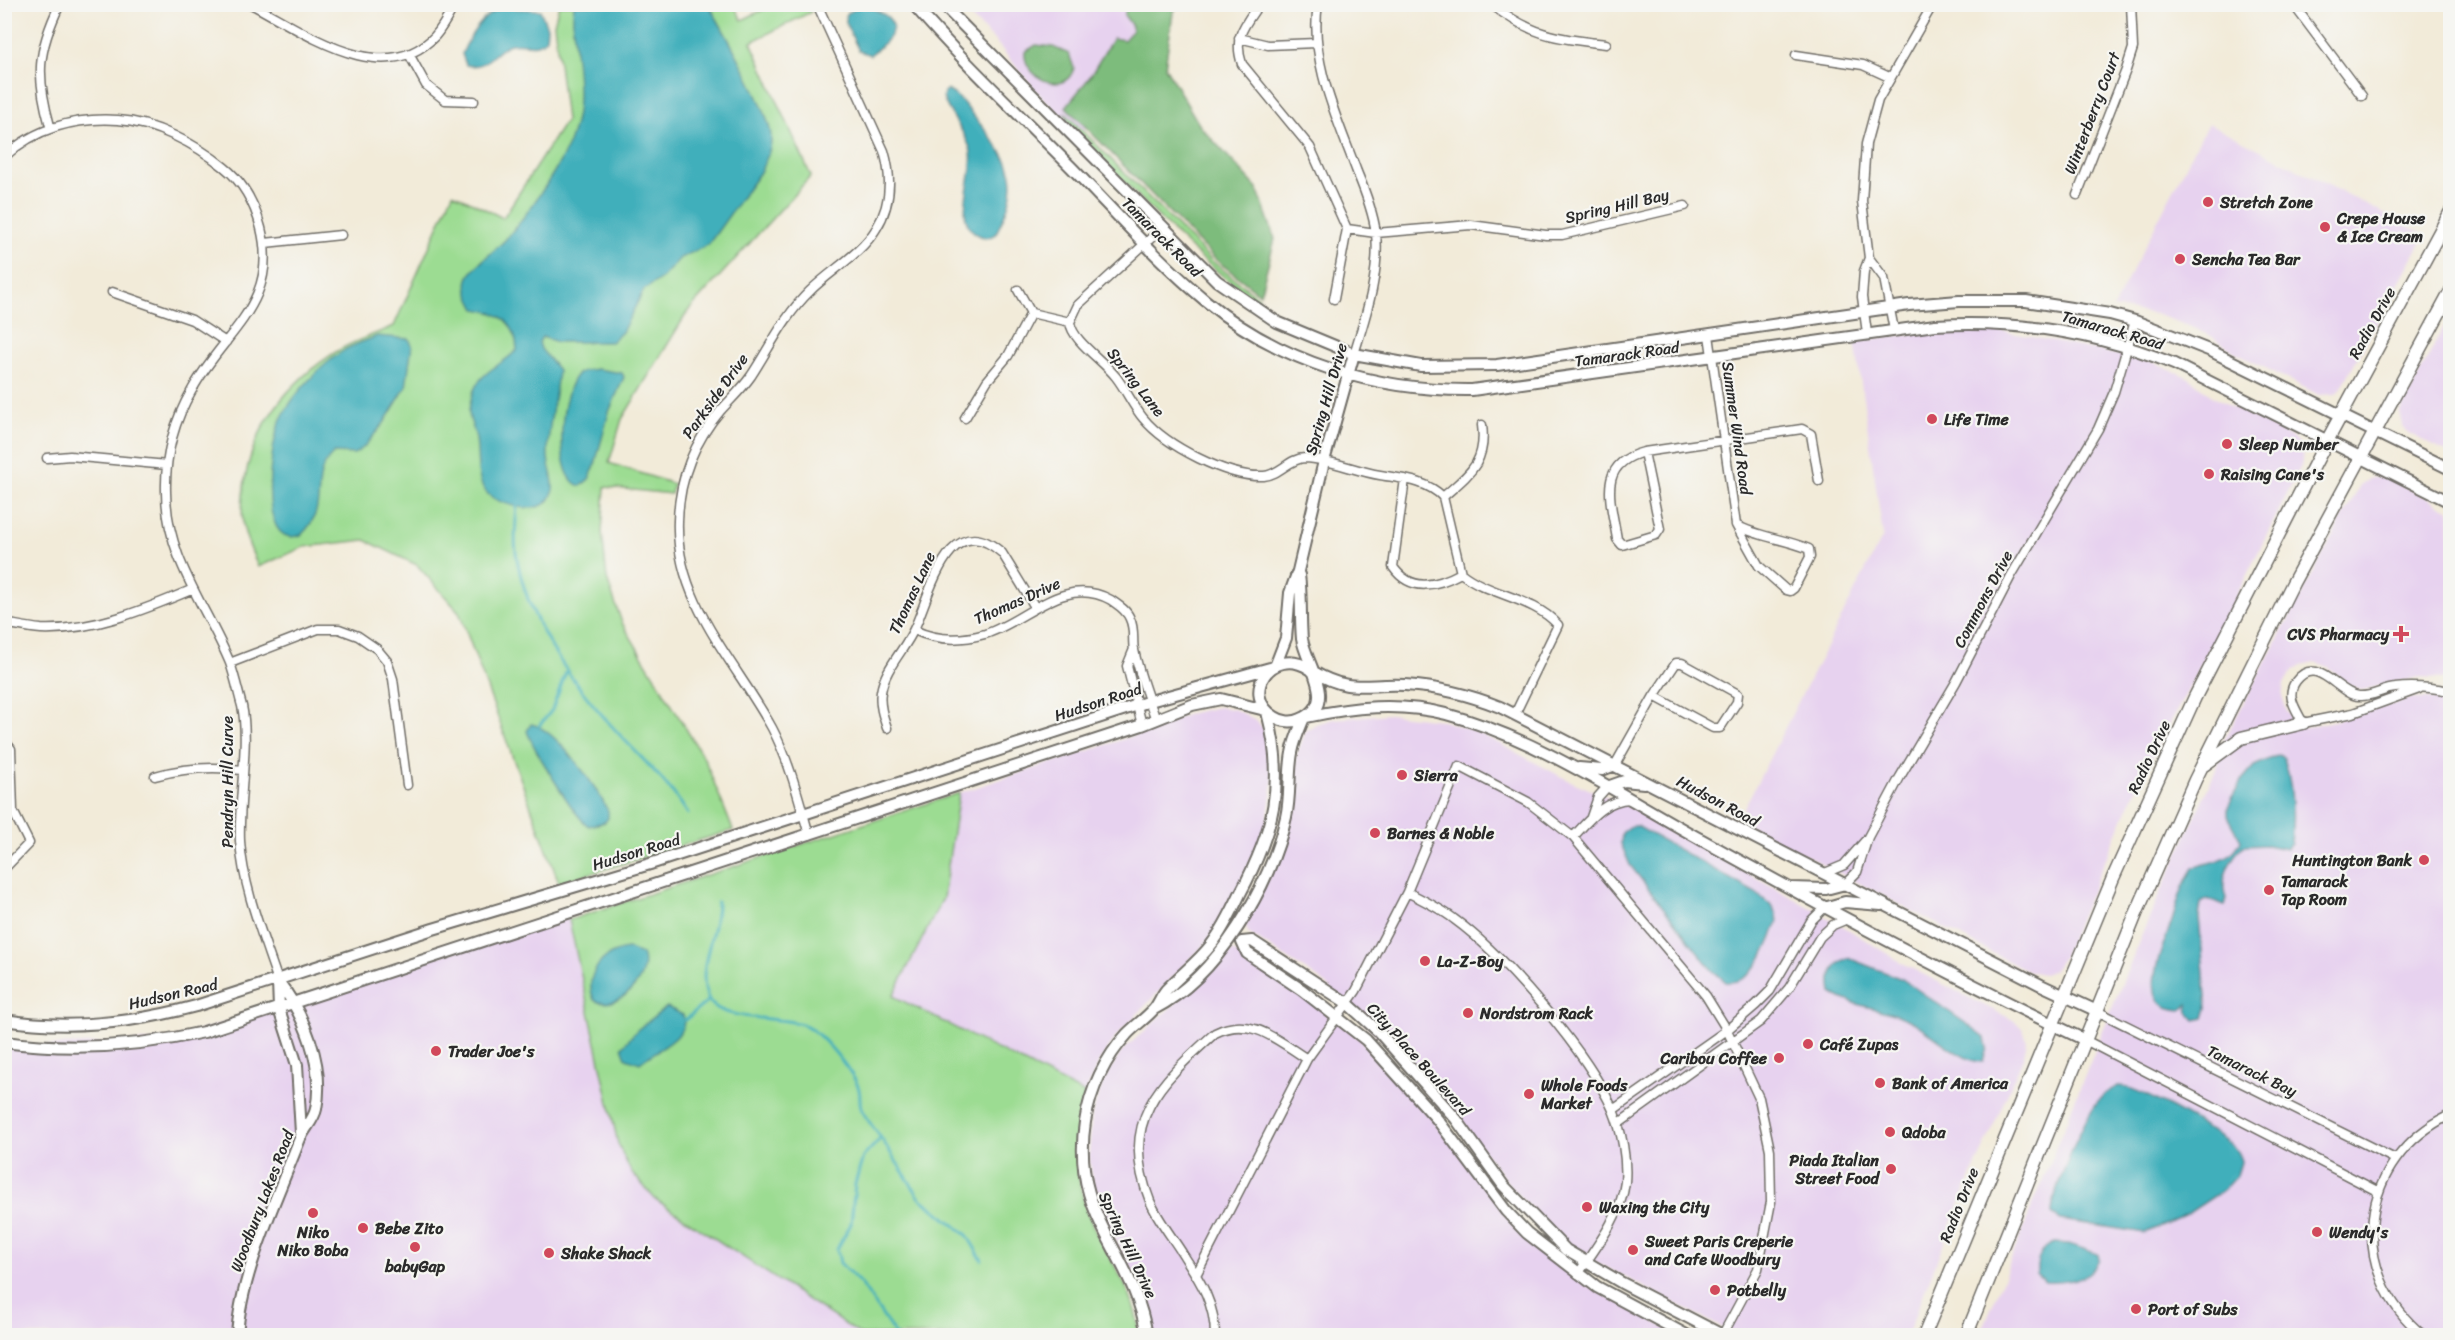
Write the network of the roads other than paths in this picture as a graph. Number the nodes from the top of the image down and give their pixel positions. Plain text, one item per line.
1 (60, 4) edge
2 (250, 4) edge
3 (455, 4) edge
4 (817, 4) edge
5 (913, 4) edge
6 (942, 4) edge
7 (1259, 4) edge
8 (1318, 4) edge
9 (1491, 4) edge
10 (1932, 4) edge
11 (2131, 4) edge
12 (2293, 4) edge
13 (1239, 38) junction
14 (1316, 43) junction
15 (1606, 44) dead end
16 (409, 54) junction
17 (1796, 55) dead end
18 (1889, 77) junction
19 (2362, 96) dead end
20 (474, 100) dead end
21 (50, 126) junction
22 (4, 157) edge
23 (2077, 195) dead end
24 (1685, 206) dead end
25 (2451, 213) edge
26 (1162, 228) junction
27 (1347, 229) junction
28 (1376, 233) junction
29 (341, 235) dead end
30 (1144, 242) junction
31 (265, 243) junction
32 (1869, 258) junction
33 (1018, 290) dead end
34 (112, 292) dead end
35 (2451, 293) edge
36 (1334, 299) dead end
37 (1891, 307) junction
38 (1864, 312) junction
39 (1031, 313) junction
40 (2134, 321) junction
41 (1070, 322) junction
42 (1894, 330) junction
43 (1867, 333) junction
44 (1709, 335) junction
45 (226, 342) junction
46 (2127, 346) junction
47 (1354, 354) junction
48 (1712, 357) junction
49 (1348, 375) junction
50 (2341, 414) junction
51 (965, 418) dead end
52 (1482, 425) dead end
53 (2376, 431) junction
54 (1725, 440) junction
55 (2328, 440) junction
56 (1644, 452) junction
57 (2361, 457) junction
58 (47, 458) dead end
59 (1324, 461) junction
60 (167, 465) junction
61 (2451, 469) edge
62 (1405, 479) junction
63 (1819, 481) dead end
64 (1443, 497) junction
65 (2451, 502) edge
66 (1736, 525) junction
67 (1298, 571) junction
68 (1461, 573) junction
69 (191, 590) junction
70 (1035, 608) junction
71 (4, 623) edge
72 (914, 630) junction
73 (1134, 649) junction
74 (230, 663) junction
75 (1273, 666) junction
76 (1311, 670) junction
77 (2419, 689) junction
78 (2451, 691) edge
79 (1654, 696) junction
80 (1150, 701) junction
81 (1136, 705) junction
82 (1266, 711) junction
83 (1515, 714) junction
84 (1305, 718) junction
85 (1156, 720) junction
86 (2303, 723) junction
87 (1142, 725) junction
88 (886, 728) dead end
89 (4, 740) edge
90 (1616, 765) junction
91 (1569, 766) junction
92 (2200, 768) junction
93 (242, 770) junction
94 (155, 776) dead end
95 (1653, 784) junction
96 (407, 785) dead end
97 (1607, 787) junction
98 (1630, 800) junction
99 (804, 815) junction
100 (1591, 817) junction
101 (809, 835) junction
102 (1573, 837) junction
103 (1868, 837) junction
104 (4, 869) edge
105 (1825, 873) junction
106 (1845, 884) junction
107 (1788, 888) junction
108 (1407, 892) junction
109 (1887, 905) junction
110 (1824, 908) junction
111 (1845, 920) junction
112 (1222, 928) junction
113 (1237, 939) junction
114 (278, 981) junction
115 (2064, 996) junction
116 (1347, 1003) junction
117 (296, 1004) junction
118 (279, 1009) junction
119 (1154, 1009) junction
120 (2097, 1011) junction
121 (1338, 1016) junction
122 (4, 1020) edge
123 (2052, 1024) junction
124 (1726, 1030) junction
125 (2085, 1040) junction
126 (4, 1042) edge
127 (1732, 1042) junction
128 (1306, 1059) junction
129 (1613, 1110) junction
130 (2451, 1115) edge
131 (1618, 1124) junction
132 (301, 1136) junction
133 (2395, 1159) junction
134 (2379, 1192) junction
135 (1585, 1263) junction
136 (1578, 1274) junction
137 (1196, 1275) junction
138 (237, 1335) edge
139 (1147, 1335) edge
140 (1179, 1335) edge
141 (1215, 1335) edge
142 (1688, 1335) edge
143 (1723, 1335) edge
144 (1924, 1335) edge
145 (1966, 1335) edge
146 (2424, 1335) edge

1 - 21 street
2 - 16 street
3 - 16 street
4 - 99 street, Parkside Drive
5 - 30 street, Tamarack Road
6 - 26 street, Tamarack Road
7 - 13 street
8 - 14 street, Spring Hill Drive
9 - 15 street
10 - 18 street
11 - 23 street, Winterberry Court
12 - 19 street
13 - 14 street
13 - 27 street
14 - 28 street, Spring Hill Drive
16 - 20 street
17 - 18 street
18 - 32 street
21 - 22 street, Pendryn Hill Curve
21 - 31 street, Pendryn Hill Curve
24 - 28 street, Spring Hill Bay
25 - 50 main road, Radio Drive
26 - 30 street
26 - 47 street, Tamarack Road
27 - 28 street
27 - 36 street
28 - 47 street, Spring Hill Drive
29 - 31 street
30 - 41 street
30 - 49 street, Tamarack Road
31 - 45 street, Pendryn Hill Curve
32 - 37 street
32 - 38 street
33 - 39 street
34 - 45 street
35 - 53 main road
37 - 38 street, Tamarack Road
37 - 40 street, Tamarack Road
37 - 42 street
38 - 43 street
38 - 44 street, Tamarack Road
39 - 41 street
39 - 51 street
40 - 46 street, Commons Drive
40 - 50 street, Tamarack Road
41 - 59 street, Spring Lane
42 - 43 street, Tamarack Road
42 - 46 street, Tamarack Road
43 - 48 street, Tamarack Road
44 - 47 street, Tamarack Road
44 - 48 street, Summer Wind Road
45 - 60 street, Pendryn Hill Curve
46 - 55 street, Tamarack Road
46 - 103 street, Commons Drive
47 - 49 street, Spring Hill Drive
48 - 49 street, Tamarack Road
48 - 54 street, Summer Wind Road
49 - 59 street, Spring Hill Drive
50 - 53 street, Tamarack Road
50 - 55 main road, Radio Drive
52 - 64 street
53 - 57 main road
53 - 61 street, Tamarack Road
54 - 56 street
54 - 63 street
54 - 66 street, Summer Wind Road
55 - 57 street, Tamarack Road
55 - 115 main road, Radio Drive
56 - 56 street
57 - 65 street, Tamarack Road
57 - 92 main road
58 - 60 street
59 - 62 street, Spring Lane
59 - 67 street, Spring Hill Drive
60 - 69 street, Pendryn Hill Curve
62 - 64 street, Spring Lane
62 - 68 street
64 - 68 street
66 - 66 street
67 - 75 street, Spring Hill Drive
67 - 76 street, Spring Hill Drive
68 - 83 street
69 - 71 street
69 - 74 street, Pendryn Hill Curve
70 - 72 street, Thomas Drive
70 - 72 street, Thomas Lane
70 - 73 street, Thomas Drive
72 - 88 street, Thomas Lane
73 - 80 street, Thomas Drive
73 - 81 street, Thomas Drive
74 - 93 street, Pendryn Hill Curve
74 - 96 street
75 - 76 street
75 - 80 street, Hudson Road
75 - 82 street
76 - 83 street, Hudson Road
76 - 84 street
77 - 78 street
77 - 86 street
77 - 86 street
79 - 79 street
79 - 90 street
80 - 81 street, Hudson Road
80 - 85 street, Thomas Drive
81 - 87 street, Thomas Drive
81 - 99 street, Hudson Road
82 - 84 street
82 - 85 street
82 - 112 street, Spring Hill Drive
83 - 90 street, Hudson Road
84 - 91 street
84 - 113 street, Spring Hill Drive
85 - 87 street
86 - 92 main road
87 - 101 street
89 - 104 street
90 - 91 street
90 - 95 street, Hudson Road
91 - 97 street
92 - 120 main road
93 - 94 street
93 - 114 street, Pendryn Hill Curve
95 - 97 street
95 - 105 street, Hudson Road
97 - 98 street
97 - 100 street
98 - 100 street
98 - 107 street
99 - 101 street, Parkside Drive
99 - 114 street, Hudson Road
100 - 102 street
101 - 117 street
102 - 108 street
102 - 124 street
103 - 105 street
103 - 106 street, Commons Drive
105 - 106 street, Hudson Road
106 - 107 street
106 - 109 street, Hudson Road
107 - 110 street
108 - 116 street
108 - 129 street
109 - 110 street
109 - 115 street, Hudson Road
110 - 111 street
110 - 124 street
111 - 123 street
111 - 127 street
112 - 113 street
112 - 119 street, Spring Hill Drive
113 - 116 street, City Place Boulevard
113 - 119 street, Spring Hill Drive
113 - 121 street, City Place Boulevard
114 - 117 street, Woodbury Lakes Road
114 - 118 street
114 - 122 street, Hudson Road
115 - 120 street, Hudson Road
115 - 123 main road, Radio Drive
116 - 121 street
116 - 135 street, City Place Boulevard
117 - 118 street
117 - 132 street, Woodbury Lakes Road
118 - 126 street
118 - 132 street
119 - 139 street, Spring Hill Drive
120 - 125 main road
120 - 133 street, Tamarack Bay
121 - 128 street
121 - 136 street, City Place Boulevard
123 - 125 street
123 - 144 main road, Radio Drive
124 - 127 street
124 - 129 street
125 - 134 street
125 - 145 main road
127 - 131 street
127 - 143 street
128 - 137 street
128 - 137 street
129 - 131 street
130 - 133 street
131 - 135 street
132 - 138 street, Woodbury Lakes Road
133 - 134 street
134 - 146 street
135 - 136 street
135 - 143 street, City Place Boulevard
136 - 142 street, City Place Boulevard
137 - 141 street
139 - 140 street

